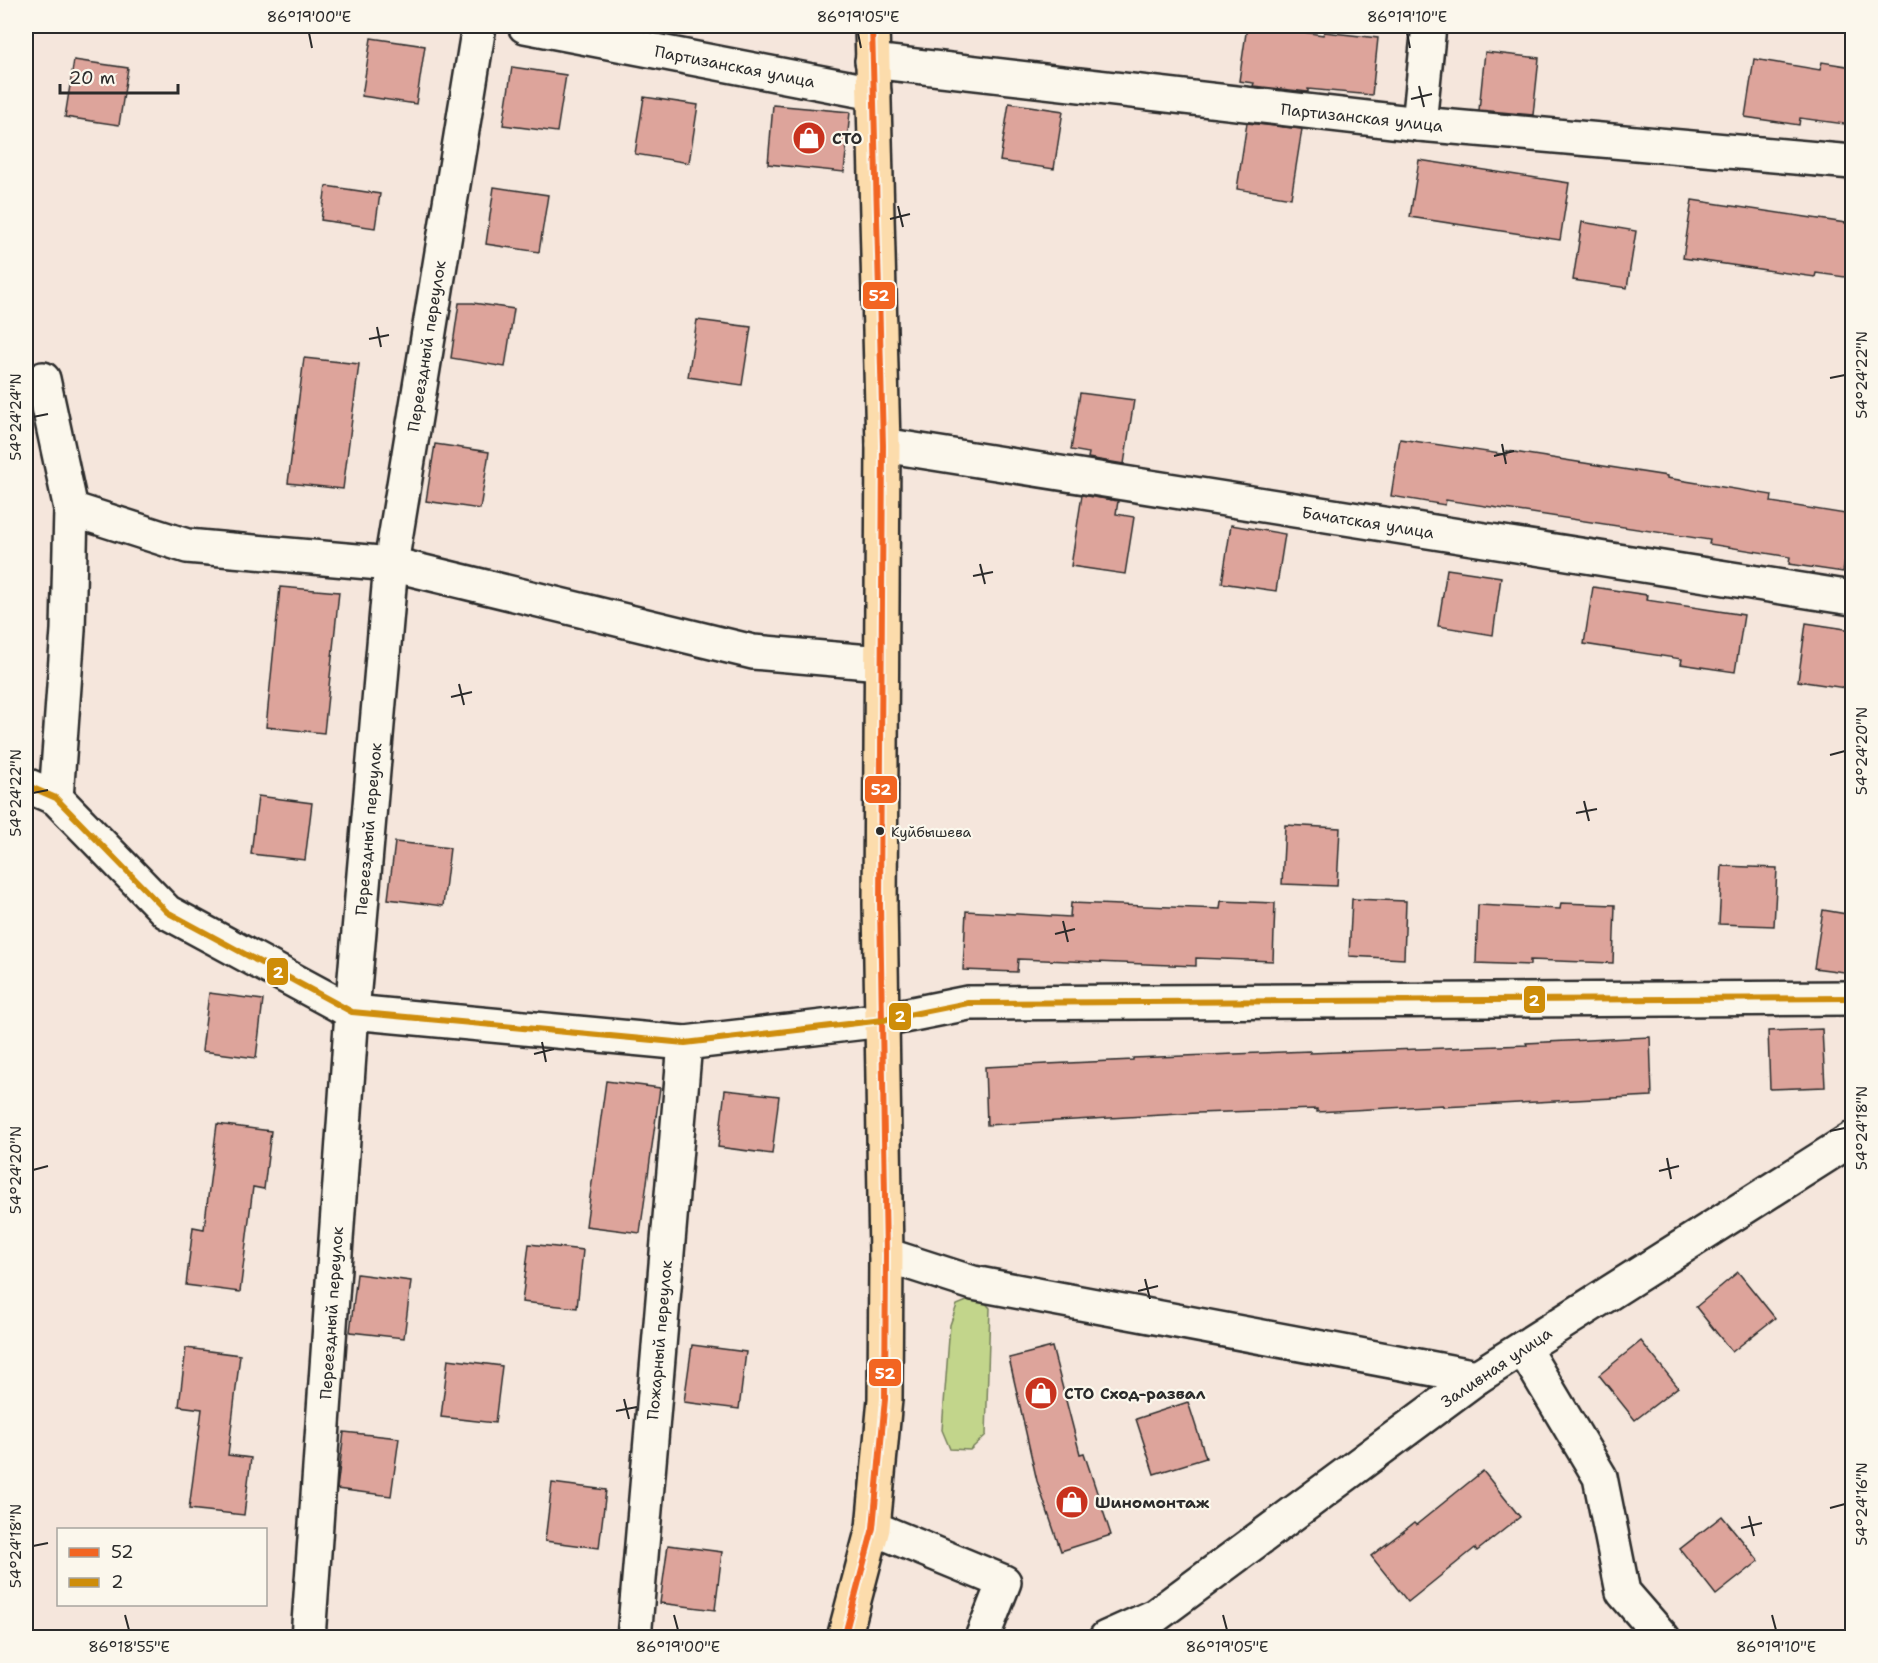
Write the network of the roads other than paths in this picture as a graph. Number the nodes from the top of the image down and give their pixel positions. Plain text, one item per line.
1 (478, 26) edge
2 (525, 26) edge
3 (872, 26) edge
4 (1429, 26) edge
5 (872, 61) junction
6 (873, 93) junction
7 (1419, 124) junction
8 (1852, 162) edge
9 (44, 379) dead end
10 (883, 445) junction
11 (71, 509) junction
12 (391, 564) junction
13 (1852, 598) edge
14 (881, 663) junction
15 (26, 785) edge
16 (56, 798) junction
17 (1852, 998) edge
18 (352, 1012) junction
19 (883, 1020) junction
20 (685, 1043) junction
21 (1852, 1139) edge
22 (886, 1255) junction
23 (1523, 1348) junction
24 (1477, 1377) junction
25 (873, 1528) junction
26 (1162, 1627) edge
27 (308, 1638) edge
28 (634, 1638) edge
29 (844, 1638) edge
30 (982, 1638) edge
31 (1106, 1638) edge
32 (1663, 1638) edge

1 - 12 street, Переездный переулок
2 - 6 street, Партизанская улица
3 - 5 main road
4 - 7 street
5 - 6 main road
5 - 7 street, Партизанская улица
6 - 10 main road
7 - 8 street, Партизанская улица
9 - 11 street
10 - 13 street, Бачатская улица
10 - 14 main road
11 - 12 street
11 - 16 street
12 - 14 street
12 - 18 street, Переездный переулок
14 - 19 main road
15 - 16 street
16 - 18 street
17 - 19 street
18 - 20 street
18 - 27 street, Переездный переулок
19 - 20 street
19 - 22 main road
20 - 28 street, Пожарный переулок
21 - 23 street, Заливная улица
22 - 24 street
22 - 25 main road
23 - 24 street, Заливная улица
23 - 32 street
24 - 26 street, Заливная улица
25 - 29 main road
25 - 30 street
26 - 31 street, Заливная улица

